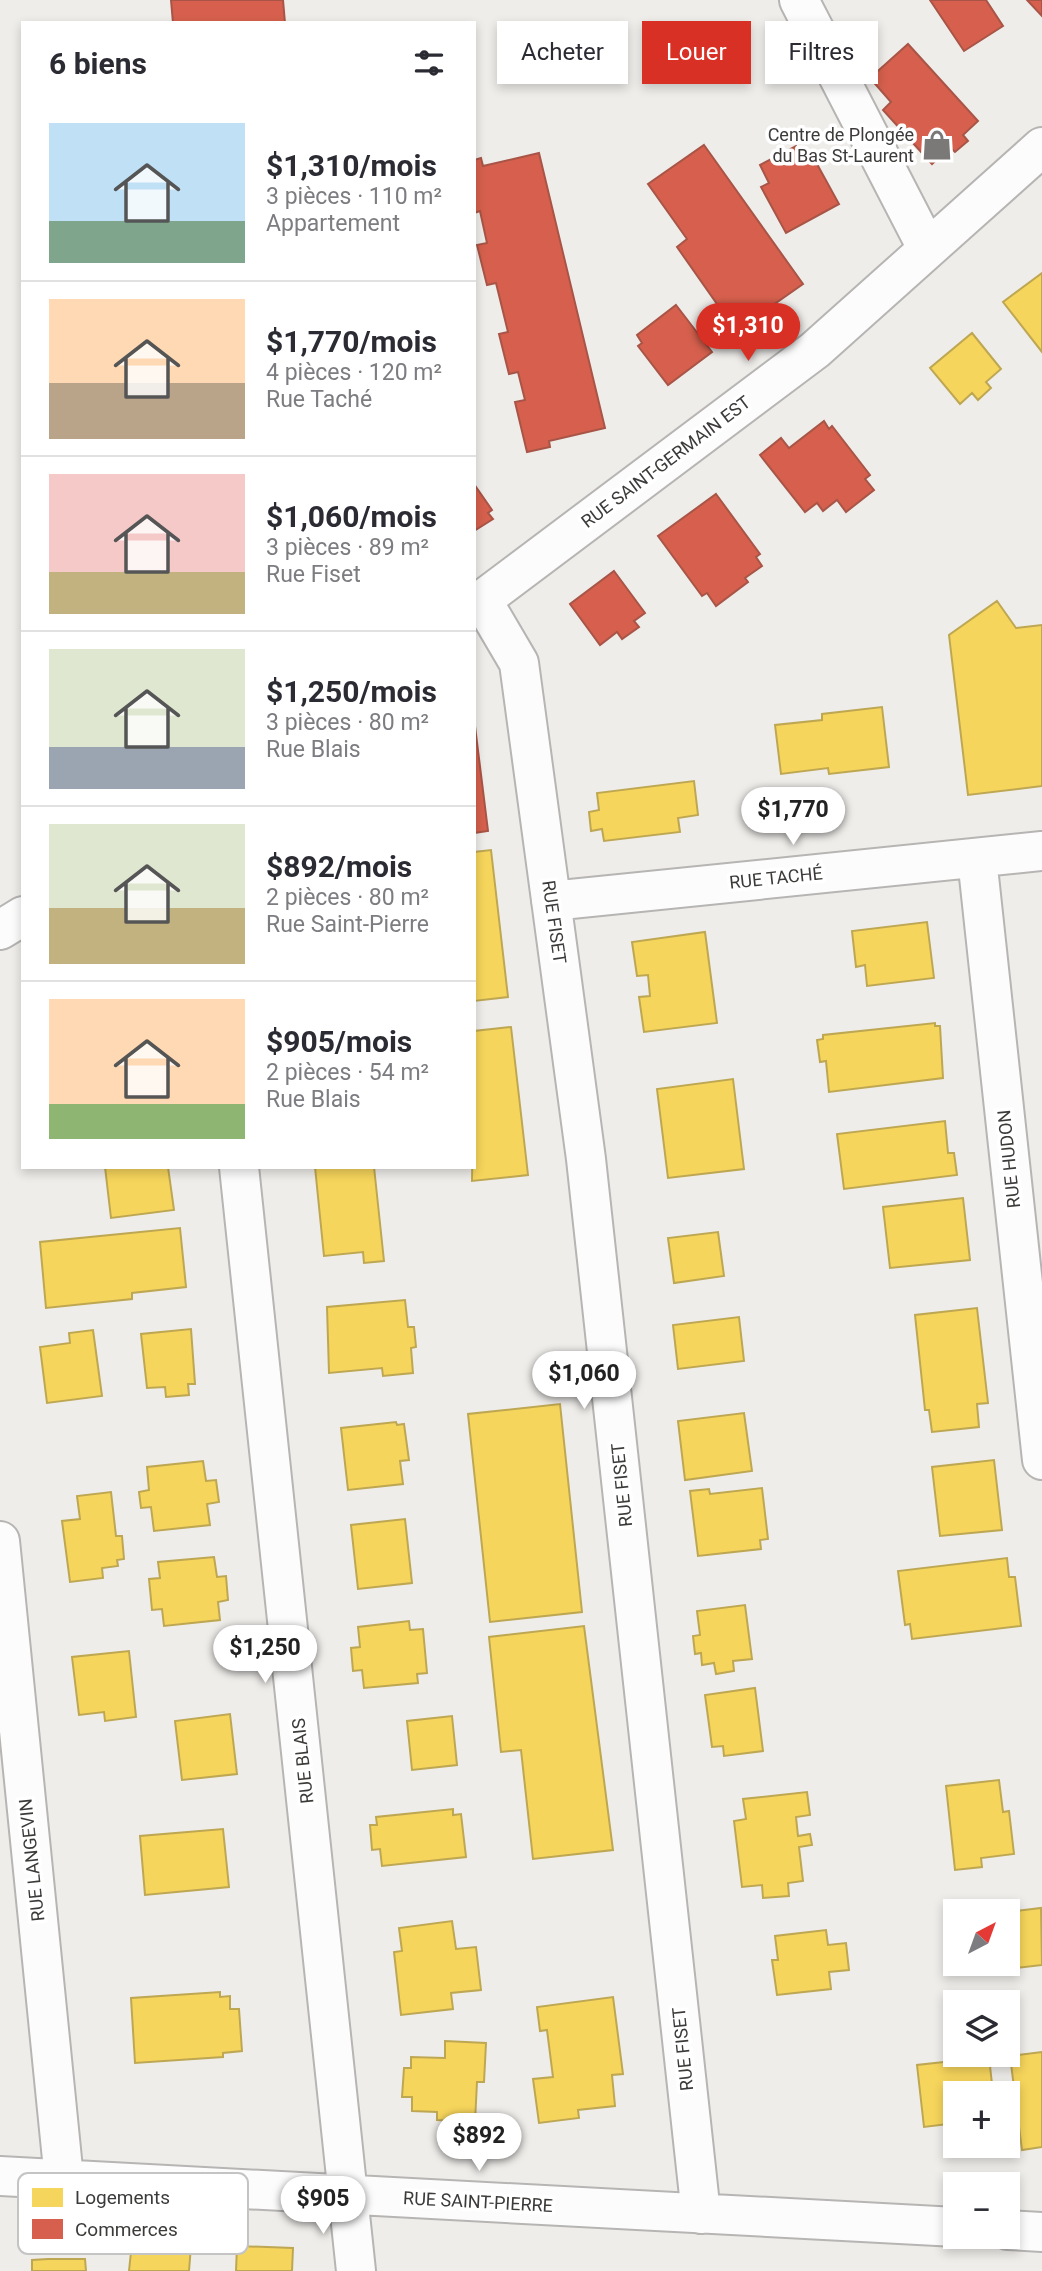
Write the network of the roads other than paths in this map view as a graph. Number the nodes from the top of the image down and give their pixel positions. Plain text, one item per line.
1 (799, 0) edge
2 (1042, 147) edge
3 (927, 248) junction
4 (478, 603) edge
5 (1042, 851) edge
6 (976, 858) junction
7 (551, 901) junction
8 (21, 917) edge
9 (0, 930) edge
10 (239, 1169) edge
11 (1042, 1460) edge
12 (0, 1541) edge
13 (63, 2173) edge
14 (0, 2176) edge
15 (18, 2177) edge
16 (248, 2190) edge
17 (350, 2196) junction
18 (701, 2214) junction
19 (943, 2226) edge
20 (1020, 2231) edge
21 (1042, 2232) edge
22 (356, 2271) edge

1 - 3 street
2 - 3 street, RUE SAINT-GERMAIN EST
3 - 4 street, RUE SAINT-GERMAIN EST
4 - 7 street, RUE FISET
5 - 6 street, RUE TACHÉ
6 - 7 street, RUE TACHÉ
6 - 11 street, RUE HUDON
7 - 18 street, RUE FISET
8 - 9 street
10 - 17 street, RUE BLAIS
12 - 13 street, RUE LANGEVIN
14 - 15 street, RUE SAINT-PIERRE
16 - 17 street, RUE SAINT-PIERRE
17 - 18 street, RUE SAINT-PIERRE
17 - 22 street, RUE BLAIS
18 - 19 street, RUE SAINT-PIERRE
20 - 21 street

